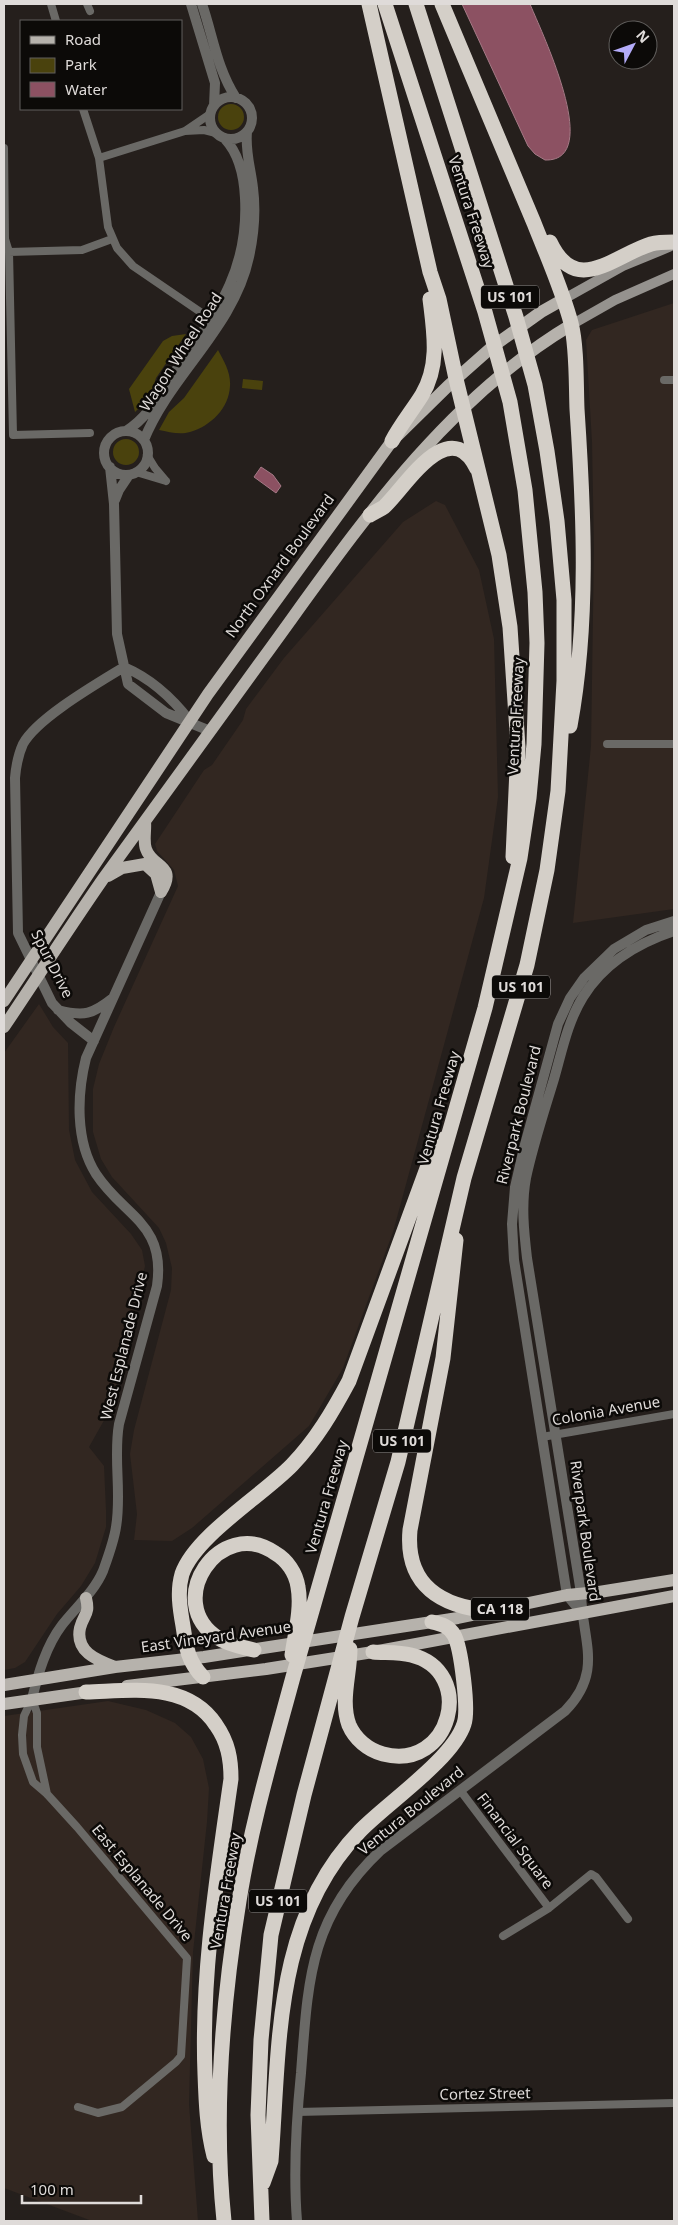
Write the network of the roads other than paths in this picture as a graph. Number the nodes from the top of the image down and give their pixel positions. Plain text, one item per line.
1 (51, 4) edge
2 (191, 4) edge
3 (202, 4) edge
4 (369, 4) edge
5 (385, 4) edge
6 (416, 4) edge
7 (442, 4) edge
8 (56, 20) edge
9 (236, 98) junction
10 (83, 110) edge
11 (212, 110) junction
12 (185, 131) junction
13 (247, 132) junction
14 (220, 136) junction
15 (4, 148) edge
16 (99, 158) junction
17 (514, 175) junction
18 (112, 239) junction
19 (674, 243) edge
20 (9, 252) junction
21 (430, 272) junction
22 (674, 274) edge
23 (564, 299) junction
24 (215, 322) junction
25 (571, 325) junction
26 (456, 379) junction
27 (664, 380) dead end
28 (674, 380) edge
29 (464, 408) junction
30 (126, 431) junction
31 (90, 433) dead end
32 (144, 440) junction
33 (392, 441) junction
34 (147, 455) junction
35 (110, 467) junction
36 (133, 473) junction
37 (481, 478) junction
38 (114, 504) junction
39 (370, 515) junction
40 (124, 667) junction
41 (190, 721) junction
42 (210, 730) junction
43 (607, 744) dead end
44 (674, 744) edge
45 (558, 791) junction
46 (145, 821) junction
47 (104, 877) junction
48 (161, 892) junction
49 (512, 899) junction
50 (674, 921) edge
51 (674, 931) edge
52 (115, 996) junction
53 (4, 1001) edge
54 (57, 1010) junction
55 (4, 1027) edge
56 (94, 1041) junction
57 (452, 1125) junction
58 (464, 1178) junction
59 (674, 1414) edge
60 (556, 1433) junction
61 (542, 1437) junction
62 (674, 1580) edge
63 (581, 1593) junction
64 (567, 1595) junction
65 (674, 1596) edge
66 (86, 1598) junction
67 (491, 1611) junction
68 (582, 1612) junction
69 (432, 1622) junction
70 (350, 1627) junction
71 (455, 1636) junction
72 (254, 1650) junction
73 (373, 1652) junction
74 (189, 1659) junction
75 (115, 1667) junction
76 (203, 1677) junction
77 (293, 1677) junction
78 (37, 1679) junction
79 (4, 1685) edge
80 (86, 1692) junction
81 (29, 1700) junction
82 (4, 1704) edge
83 (460, 1790) junction
84 (47, 1794) junction
85 (549, 1908) junction
86 (628, 1919) dead end
87 (502, 1936) dead end
88 (674, 2103) edge
89 (78, 2107) dead end
90 (297, 2112) junction
91 (220, 2182) junction
92 (260, 2194) junction
93 (224, 2221) edge
94 (262, 2221) edge
95 (297, 2221) edge

1 - 8 street
2 - 11 street
3 - 9 street
4 - 21 highway
5 - 49 highway, Ventura Freeway / US 101
6 - 45 highway, Ventura Freeway / US 101
7 - 17 highway
9 - 11 street
9 - 13 street
10 - 16 street
11 - 12 street
11 - 14 street
12 - 14 street
12 - 16 street
13 - 14 street
13 - 24 street, Wagon Wheel Road
14 - 24 street, Wagon Wheel Road
15 - 20 street
16 - 18 street
17 - 19 highway
17 - 23 highway
18 - 20 street
18 - 24 street
19 - 23 main road, North Oxnard Boulevard
20 - 31 street
21 - 26 highway
21 - 33 highway
22 - 25 main road
23 - 25 highway
23 - 26 main road, North Oxnard Boulevard
24 - 30 street, Wagon Wheel Road
24 - 32 street, Wagon Wheel Road
25 - 29 main road
25 - 45 highway
26 - 29 highway
26 - 33 main road, North Oxnard Boulevard
27 - 28 street
29 - 37 highway
29 - 39 main road
30 - 32 street
30 - 35 street
32 - 34 street
33 - 41 main road, North Oxnard Boulevard
34 - 36 street
34 - 36 street
35 - 36 street
35 - 38 street
36 - 38 street
37 - 39 highway
37 - 49 highway
38 - 40 street
39 - 42 main road
40 - 41 street
40 - 41 street
40 - 54 street, Spur Drive
41 - 42 street
41 - 53 main road, North Oxnard Boulevard
42 - 46 main road
43 - 44 street
45 - 58 highway, Ventura Freeway / US 101
46 - 47 main road
46 - 48 main road
47 - 48 main road
47 - 55 main road
48 - 52 street, West Esplanade Drive
49 - 57 highway, Ventura Freeway / US 101
50 - 61 street, Riverpark Boulevard
51 - 60 street, Riverpark Boulevard
52 - 54 street
52 - 56 street, West Esplanade Drive
54 - 56 street, Spur Drive
56 - 66 street, West Esplanade Drive
57 - 74 highway
57 - 77 highway, Ventura Freeway / US 101
58 - 67 highway
58 - 70 highway, Ventura Freeway / US 101
59 - 60 street, Colonia Avenue
60 - 61 street, Colonia Avenue
60 - 63 street, Riverpark Boulevard
61 - 64 street, Riverpark Boulevard
62 - 63 main road, CA 118
63 - 64 main road, CA 118
63 - 68 street, Riverpark Boulevard
64 - 67 main road, CA 118
64 - 68 street, Riverpark Boulevard
65 - 68 main road, CA 118
66 - 75 main road
66 - 78 street, West Esplanade Drive
67 - 69 main road, CA 118
68 - 71 main road, CA 118
68 - 83 street, Ventura Boulevard
69 - 71 highway
69 - 72 main road, East Vineyard Avenue / CA 118
70 - 73 highway
70 - 92 highway, Ventura Freeway / US 101
71 - 73 main road, CA 118
71 - 92 highway
72 - 74 main road, East Vineyard Avenue
72 - 77 highway
73 - 76 main road, CA 118
74 - 75 main road, East Vineyard Avenue
74 - 76 highway
75 - 78 main road, East Vineyard Avenue
76 - 80 main road
77 - 91 highway, Ventura Freeway / US 101
78 - 79 main road, East Vineyard Avenue
78 - 81 street, West Esplanade Drive
80 - 81 main road
80 - 91 highway
81 - 82 main road
81 - 84 street, East Esplanade Drive
81 - 84 street, East Esplanade Drive
83 - 85 street, Financial Square
83 - 90 street, Ventura Boulevard
84 - 89 street, East Esplanade Drive
85 - 86 street
85 - 87 street
88 - 90 street, Cortez Street
90 - 95 street, Ventura Boulevard
91 - 93 highway, Ventura Freeway / US 101
92 - 94 highway, Ventura Freeway / US 101

